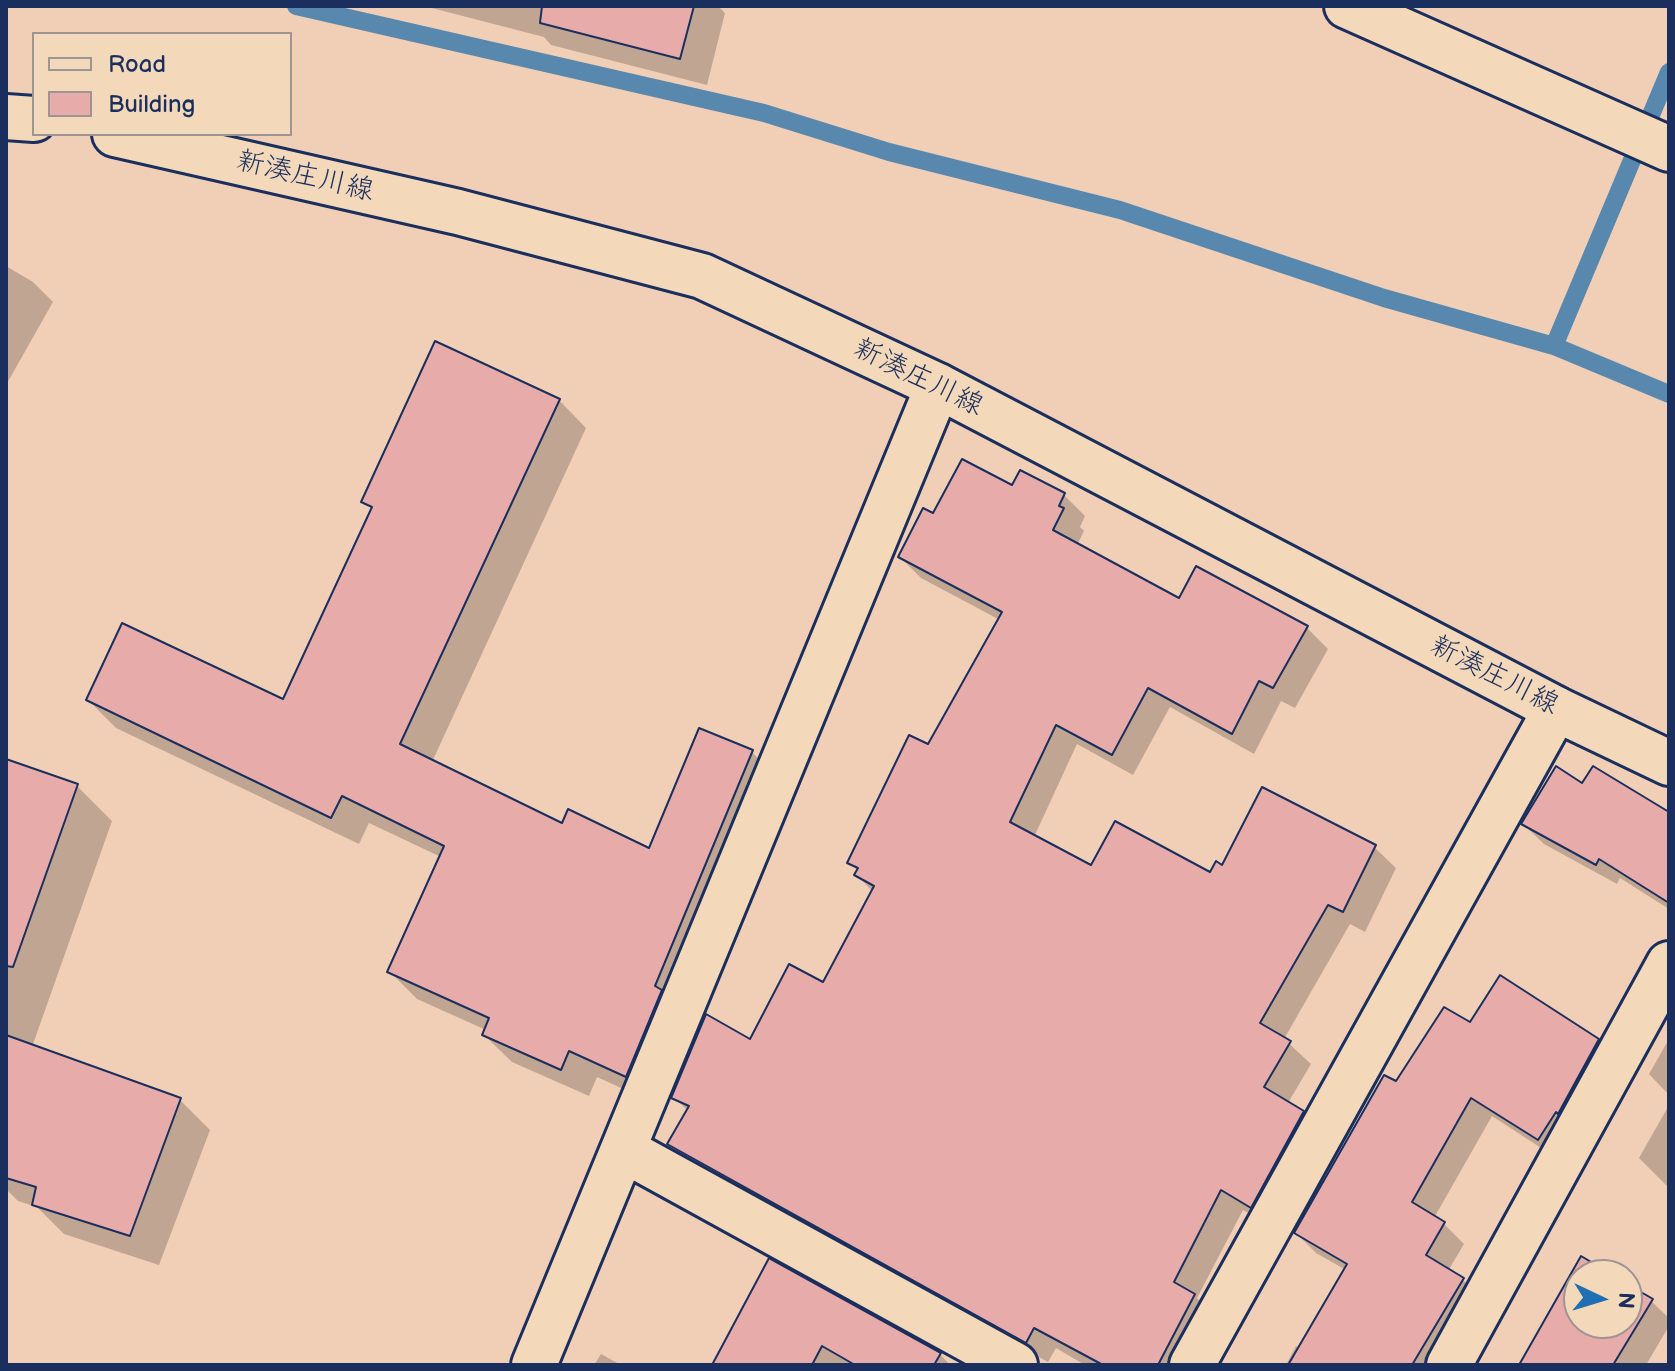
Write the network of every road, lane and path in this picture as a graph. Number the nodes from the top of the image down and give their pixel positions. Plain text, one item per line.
1 (1347, 6) edge
2 (6, 117) edge
3 (32, 119) edge
4 (124, 136) edge
5 (1669, 149) edge
6 (938, 386) junction
7 (1556, 709) junction
8 (1669, 763) edge
9 (1669, 964) edge
10 (624, 1150) junction
11 (534, 1365) edge
12 (1015, 1365) edge
13 (1192, 1365) edge
14 (1449, 1365) edge

1 - 5 street
2 - 3 street
4 - 6 street, 新湊庄川線
6 - 7 street, 新湊庄川線
6 - 10 street
7 - 8 street, 新湊庄川線
7 - 13 street
9 - 14 street
10 - 11 street
10 - 12 street

